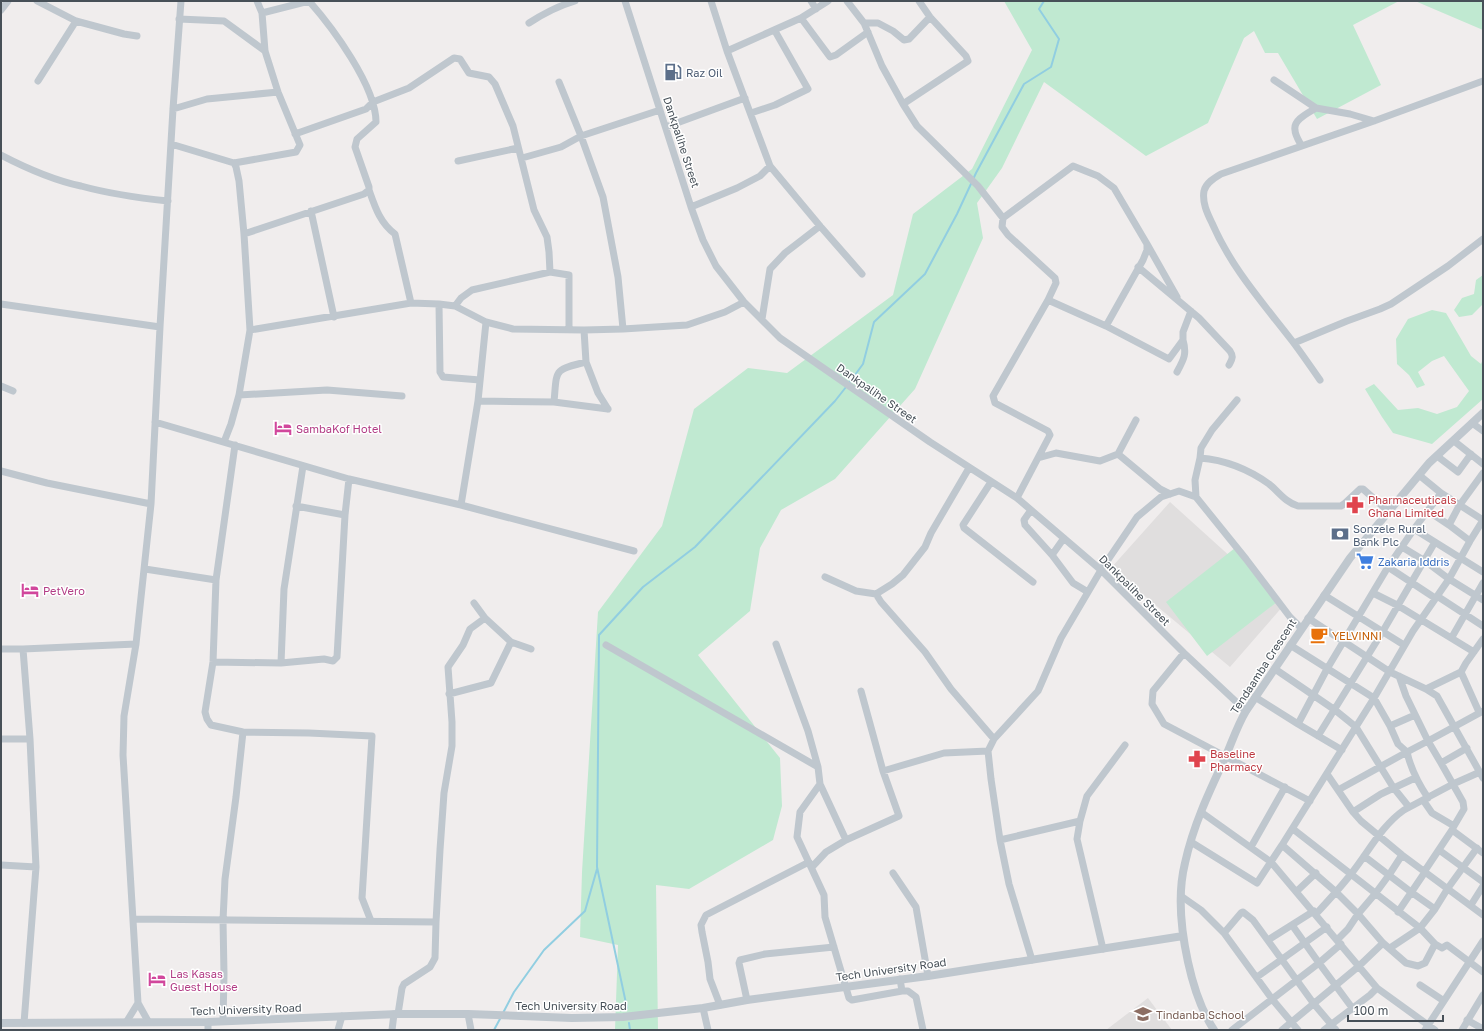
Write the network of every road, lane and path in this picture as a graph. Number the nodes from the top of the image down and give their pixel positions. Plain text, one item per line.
1 (8, 1) edge
2 (37, 1) edge
3 (181, 1) edge
4 (257, 1) edge
5 (309, 1) edge
6 (575, 1) edge
7 (625, 1) edge
8 (711, 1) edge
9 (811, 1) edge
10 (828, 1) edge
11 (847, 1) edge
12 (919, 1) edge
13 (816, 9) junction
14 (1, 10) edge
15 (262, 13) junction
16 (930, 17) junction
17 (801, 18) junction
18 (179, 19) junction
19 (76, 21) junction
20 (864, 23) junction
21 (529, 24) dead end
22 (774, 31) junction
23 (868, 32) junction
24 (137, 36) dead end
25 (265, 51) junction
26 (727, 51) junction
27 (1274, 80) dead end
28 (38, 81) dead end
29 (1483, 81) edge
30 (559, 82) dead end
31 (278, 92) junction
32 (745, 98) junction
33 (373, 102) junction
34 (903, 104) junction
35 (1316, 108) junction
36 (173, 109) junction
37 (660, 110) junction
38 (751, 113) junction
39 (1374, 121) junction
40 (666, 127) junction
41 (295, 134) junction
42 (582, 136) junction
43 (171, 144) junction
44 (1301, 145) junction
45 (518, 148) junction
46 (1, 155) edge
47 (522, 158) junction
48 (458, 161) dead end
49 (234, 163) junction
50 (770, 166) junction
51 (369, 190) junction
52 (168, 201) junction
53 (691, 207) junction
54 (311, 211) junction
55 (1004, 218) junction
56 (820, 226) junction
57 (244, 234) junction
58 (1483, 239) edge
59 (1147, 244) junction
60 (1138, 267) junction
61 (550, 272) junction
62 (862, 274) dead end
63 (1048, 300) junction
64 (744, 302) junction
65 (1180, 302) junction
66 (411, 303) junction
67 (1, 304) edge
68 (439, 304) junction
69 (455, 306) junction
70 (1191, 311) junction
71 (334, 317) junction
72 (762, 319) junction
73 (486, 322) junction
74 (1106, 326) junction
75 (160, 327) junction
76 (623, 329) junction
77 (250, 330) junction
78 (569, 330) junction
79 (584, 330) junction
80 (1183, 340) junction
81 (1294, 343) junction
82 (586, 362) junction
83 (1229, 364) dead end
84 (1177, 372) dead end
85 (480, 380) junction
86 (1320, 380) dead end
87 (1, 386) edge
88 (12, 391) dead end
89 (239, 395) junction
90 (402, 396) dead end
91 (1237, 400) dead end
92 (478, 401) junction
93 (554, 402) junction
94 (1483, 413) edge
95 (1136, 420) dead end
96 (156, 422) junction
97 (1472, 422) junction
98 (1483, 431) edge
99 (1454, 441) junction
100 (224, 442) junction
101 (235, 445) junction
102 (1118, 454) junction
103 (1471, 454) junction
104 (1437, 456) junction
105 (1038, 458) junction
106 (1200, 458) junction
107 (1483, 464) edge
108 (303, 466) junction
109 (969, 468) junction
110 (1, 471) edge
111 (1483, 472) edge
112 (1419, 475) junction
113 (349, 479) junction
114 (991, 482) junction
115 (1476, 483) junction
116 (1483, 487) edge
117 (1441, 493) junction
118 (1170, 494) junction
119 (1196, 497) junction
120 (1017, 498) junction
121 (152, 504) junction
122 (461, 505) junction
123 (296, 506) junction
124 (1460, 506) junction
125 (1031, 510) junction
126 (1388, 511) junction
127 (1428, 511) junction
128 (345, 515) junction
129 (1483, 520) edge
130 (1449, 525) junction
131 (1414, 529) junction
132 (1064, 538) junction
133 (1435, 542) junction
134 (1470, 542) junction
135 (1402, 547) junction
136 (634, 551) dead end
137 (1052, 555) junction
138 (1460, 558) junction
139 (1425, 561) junction
140 (1388, 567) junction
141 (145, 568) junction
142 (1101, 570) junction
143 (1483, 572) edge
144 (825, 577) dead end
145 (1449, 579) junction
146 (216, 580) junction
147 (1033, 582) dead end
148 (1412, 582) junction
149 (1483, 583) edge
150 (1088, 592) junction
151 (1373, 593) junction
152 (876, 594) junction
153 (1324, 595) junction
154 (1476, 596) junction
155 (1436, 597) junction
156 (1483, 600) edge
157 (474, 603) dead end
158 (1398, 606) junction
159 (1466, 615) junction
160 (1358, 617) junction
161 (485, 618) junction
162 (1308, 618) junction
163 (1421, 620) junction
164 (1483, 626) edge
165 (1301, 628) junction
166 (1383, 631) junction
167 (1452, 638) junction
168 (1483, 639) edge
169 (1344, 641) junction
170 (511, 642) junction
171 (136, 644) junction
172 (776, 644) dead end
173 (1290, 645) junction
174 (1404, 645) junction
175 (606, 646) dead end
176 (1, 648) edge
177 (23, 649) junction
178 (531, 649) dead end
179 (1474, 652) junction
180 (1184, 653) junction
181 (1367, 657) junction
182 (213, 662) junction
183 (281, 663) junction
184 (1274, 669) junction
185 (1327, 669) junction
186 (1390, 672) junction
187 (1461, 672) junction
188 (1399, 676) junction
189 (1351, 683) junction
190 (1426, 689) junction
191 (860, 691) dead end
192 (449, 694) junction
193 (1314, 696) junction
194 (1255, 697) junction
195 (1374, 698) junction
196 (1335, 710) junction
197 (1246, 711) junction
198 (1481, 711) edge
199 (1415, 715) junction
200 (1298, 724) junction
201 (1390, 726) junction
202 (1455, 726) junction
203 (1356, 727) junction
204 (242, 732) junction
205 (1318, 736) junction
206 (1, 738) edge
207 (30, 739) junction
208 (994, 739) junction
209 (1428, 741) junction
210 (1125, 745) dead end
211 (1467, 748) junction
212 (1342, 750) junction
213 (988, 751) junction
214 (1407, 752) junction
215 (1226, 756) junction
216 (1441, 763) junction
217 (1380, 766) junction
218 (818, 767) junction
219 (883, 770) junction
220 (1327, 774) junction
221 (1482, 775) edge
222 (1415, 778) junction
223 (820, 784) junction
224 (1453, 784) junction
225 (1285, 787) junction
226 (1393, 787) junction
227 (1338, 790) junction
228 (1425, 799) junction
229 (1310, 801) junction
230 (1410, 808) junction
231 (1201, 812) junction
232 (1353, 812) junction
233 (1080, 821) junction
234 (1453, 828) junction
235 (1292, 829) junction
236 (1378, 836) junction
237 (846, 840) junction
238 (1000, 840) junction
239 (1191, 842) junction
240 (1282, 845) junction
241 (1251, 847) junction
242 (1477, 848) junction
243 (1439, 850) junction
244 (1483, 853) edge
245 (1402, 855) junction
246 (1364, 856) junction
247 (1271, 862) junction
248 (810, 865) junction
249 (1, 866) edge
250 (36, 867) junction
251 (1463, 867) junction
252 (1425, 872) junction
253 (893, 873) dead end
254 (1316, 873) junction
255 (1351, 874) junction
256 (1389, 875) junction
257 (1483, 882) edge
258 (1483, 886) edge
259 (1448, 888) junction
260 (1297, 891) junction
261 (1336, 892) junction
262 (1411, 892) junction
263 (1375, 894) junction
264 (1181, 896) junction
265 (1470, 905) junction
266 (1435, 909) junction
267 (1315, 912) junction
268 (1398, 912) junction
269 (1358, 914) junction
270 (1483, 915) edge
271 (133, 919) junction
272 (222, 920) junction
273 (372, 922) junction
274 (436, 922) junction
275 (1292, 925) junction
276 (1327, 927) junction
277 (1420, 928) junction
278 (1224, 933) junction
279 (1183, 936) junction
280 (1268, 940) junction
281 (1339, 942) junction
282 (1305, 943) junction
283 (1383, 943) junction
284 (1482, 943) edge
285 (1435, 944) junction
286 (834, 947) junction
287 (1390, 948) junction
288 (1103, 949) junction
289 (1032, 960) junction
290 (1281, 960) junction
291 (1470, 962) junction
292 (1319, 963) junction
293 (1359, 966) junction
294 (1483, 972) edge
295 (928, 976) junction
296 (1257, 977) junction
297 (900, 979) junction
298 (1296, 980) junction
299 (1420, 985) dead end
300 (846, 986) junction
301 (1335, 986) junction
302 (1377, 988) junction
303 (902, 991) junction
304 (1483, 995) edge
305 (1272, 999) junction
306 (747, 1000) junction
307 (1444, 1001) junction
308 (138, 1003) junction
309 (1314, 1004) junction
310 (720, 1005) junction
311 (703, 1008) junction
312 (1353, 1009) junction
313 (396, 1014) junction
314 (468, 1014) junction
315 (342, 1016) junction
316 (1467, 1020) junction
317 (127, 1021) junction
318 (223, 1021) junction
319 (148, 1022) junction
320 (1292, 1022) junction
321 (1, 1023) edge
322 (24, 1023) junction
323 (65, 1026) edge
324 (208, 1026) edge
325 (1334, 1027) edge
326 (1426, 1028) edge
327 (1483, 1029) edge
328 (338, 1030) edge
329 (392, 1030) edge
330 (471, 1030) edge
331 (708, 1030) edge
332 (923, 1030) edge
333 (1214, 1030) edge
334 (1232, 1030) edge
335 (1282, 1030) edge
336 (1298, 1030) edge
337 (1324, 1030) edge
338 (1435, 1030) edge
339 (1462, 1030) edge

1 - 14 street
2 - 19 street
3 - 18 street
4 - 15 street
5 - 15 street
5 - 33 street
6 - 21 street
7 - 37 street, Dankpalihe Street
8 - 26 street
9 - 13 street
10 - 13 street
11 - 20 street
12 - 16 street
13 - 17 street
15 - 25 street
16 - 20 street
16 - 34 street
17 - 22 street
17 - 23 street
18 - 25 street
18 - 36 street
19 - 24 street
19 - 28 street
20 - 23 street
22 - 26 street
22 - 38 street
23 - 34 street
25 - 31 street
26 - 32 street
27 - 35 street
29 - 39 street
30 - 42 street
31 - 36 street
31 - 41 street
32 - 38 street
32 - 40 street
33 - 41 street
33 - 45 street
33 - 51 street
34 - 55 street
35 - 39 street
35 - 44 street
36 - 43 street
37 - 40 street, Dankpalihe Street
37 - 42 street
38 - 50 street
39 - 44 street
40 - 53 street, Dankpalihe Street
41 - 49 street
42 - 47 street
42 - 76 street
43 - 49 street
43 - 52 street
44 - 81 street
45 - 47 street
45 - 48 street
46 - 52 street
47 - 61 street
49 - 57 street
50 - 53 street
50 - 56 street
51 - 54 street
51 - 66 street
52 - 75 street
53 - 64 street, Dankpalihe Street
54 - 57 street
54 - 71 street
55 - 59 street
55 - 63 street
56 - 62 street
56 - 72 street
57 - 77 street
58 - 81 street
59 - 60 street
59 - 65 street
60 - 65 street
60 - 74 street
61 - 69 street
61 - 78 street
63 - 74 street
63 - 105 street
64 - 72 street, Dankpalihe Street
64 - 76 street
65 - 70 street
66 - 68 street
66 - 71 street
67 - 75 street
68 - 69 street
68 - 85 street
69 - 73 street
70 - 80 street
70 - 83 street
71 - 77 street
72 - 109 street, Dankpalihe Street
73 - 78 street
73 - 85 street
74 - 80 street
75 - 96 street
76 - 79 street
77 - 89 street
78 - 79 street
79 - 82 street
80 - 84 street
81 - 86 street
82 - 93 street
82 - 93 street
85 - 92 street
87 - 88 street
89 - 90 street
89 - 100 street
91 - 106 street
92 - 93 street
92 - 122 street
94 - 97 street, Tendaamba Crescent
95 - 102 street
96 - 100 street
96 - 121 street
97 - 98 street
97 - 99 street, Tendaamba Crescent
99 - 103 street
99 - 104 street, Tendaamba Crescent
100 - 101 street
101 - 108 street
101 - 146 street
102 - 105 street
102 - 118 street
103 - 104 street
103 - 107 street
104 - 112 street, Tendaamba Crescent
105 - 120 street
106 - 119 street
106 - 126 street
108 - 113 street
108 - 123 street
109 - 114 street, Dankpalihe Street
109 - 152 street
110 - 121 street
111 - 115 street
112 - 117 street
112 - 126 street, Tendaamba Crescent
113 - 122 street
113 - 128 street
114 - 120 street, Dankpalihe Street
114 - 147 street
115 - 116 street
115 - 124 street
117 - 124 street
117 - 127 street
118 - 119 street
118 - 142 street
119 - 165 street
120 - 125 street, Dankpalihe Street
121 - 141 street
122 - 136 street
123 - 128 street
123 - 183 street
124 - 129 street
124 - 130 street
125 - 132 street, Dankpalihe Street
125 - 137 street
126 - 153 street, Tendaamba Crescent
127 - 130 street
127 - 131 street
128 - 183 street
129 - 134 street
130 - 134 street
131 - 133 street
131 - 135 street
132 - 137 street
132 - 142 street, Dankpalihe Street
133 - 138 street
133 - 139 street
134 - 138 street
135 - 139 street
135 - 140 street
137 - 150 street
138 - 143 street
138 - 145 street
139 - 145 street
139 - 148 street
140 - 148 street
140 - 151 street
141 - 146 street
141 - 171 street
142 - 150 street
142 - 180 street, Dankpalihe Street
144 - 152 street
145 - 154 street
145 - 155 street
146 - 182 street
148 - 155 street
148 - 158 street
149 - 154 street
150 - 208 street
151 - 158 street
151 - 160 street
152 - 208 street
153 - 160 street
153 - 162 street, Tendaamba Crescent
154 - 156 street
154 - 159 street
155 - 159 street
155 - 163 street
157 - 161 street
158 - 163 street
158 - 166 street
159 - 164 street
159 - 167 street
160 - 166 street
160 - 169 street
161 - 170 street
161 - 192 street
162 - 165 street, Tendaamba Crescent
162 - 169 street
163 - 167 street
163 - 174 street
165 - 173 street, Tendaamba Crescent
166 - 174 street
166 - 181 street
167 - 179 street
168 - 179 street
169 - 181 street
169 - 185 street
170 - 178 street
170 - 192 street
171 - 177 street
171 - 271 street
172 - 218 street
173 - 184 street, Tendaamba Crescent
173 - 185 street
174 - 186 street
175 - 218 street
176 - 177 street
177 - 207 street
179 - 187 street
180 - 197 street, Dankpalihe Street
180 - 215 street
181 - 186 street
181 - 189 street
182 - 183 street
182 - 204 street
184 - 193 street
184 - 194 street, Tendaamba Crescent
185 - 189 street
185 - 193 street
186 - 188 street
186 - 195 street
187 - 190 street
187 - 198 street
188 - 190 street
188 - 199 street
189 - 195 street
189 - 196 street
190 - 202 street
191 - 219 street
192 - 274 street
193 - 196 street
193 - 200 street
194 - 197 street, Tendaamba Crescent
194 - 200 street
195 - 201 street
195 - 203 street
196 - 203 street
196 - 205 street
197 - 215 street, Tendaamba Crescent
198 - 202 street
199 - 201 street
199 - 209 street
200 - 205 street
201 - 214 street
202 - 209 street
202 - 211 street
203 - 212 street
203 - 217 street
204 - 272 street
204 - 273 street
205 - 212 street
206 - 207 street
207 - 250 street
208 - 213 street
209 - 214 street
209 - 216 street
210 - 233 street
211 - 216 street
211 - 221 street
212 - 220 street
213 - 219 street
213 - 238 street
214 - 217 street
214 - 222 street
215 - 225 street
215 - 231 street, Tendaamba Crescent
216 - 224 street
217 - 226 street
217 - 227 street
218 - 223 street
219 - 237 street
220 - 227 street
220 - 229 street
221 - 224 street
222 - 226 street
222 - 228 street
223 - 237 street
223 - 248 street
224 - 228 street
224 - 234 street
225 - 229 street
225 - 241 street
226 - 230 street
226 - 232 street
227 - 232 street
228 - 230 street
228 - 234 street
229 - 235 street
230 - 236 street
231 - 239 street, Tendaamba Crescent
231 - 241 street
232 - 236 street
233 - 238 street
233 - 288 street
234 - 242 street
234 - 243 street
235 - 240 street
235 - 255 street
236 - 245 street
236 - 246 street
237 - 248 street
238 - 289 street
239 - 247 street
239 - 264 street, Tendaamba Crescent
240 - 247 street
240 - 254 street
241 - 247 street
242 - 244 street
242 - 251 street
243 - 251 street
243 - 252 street
245 - 252 street
245 - 256 street
246 - 255 street
246 - 256 street
247 - 260 street
248 - 286 street
248 - 310 street
249 - 250 street
250 - 322 street
251 - 257 street
251 - 259 street
252 - 259 street
252 - 262 street
253 - 295 street
254 - 260 street
254 - 261 street
255 - 261 street
255 - 263 street
256 - 262 street
256 - 263 street
258 - 265 street
259 - 265 street
259 - 266 street
260 - 267 street
261 - 267 street
261 - 269 street
262 - 266 street
262 - 268 street
263 - 268 street
263 - 269 street
264 - 278 street
264 - 279 street, Tendaamba Crescent
265 - 270 street
266 - 277 street
267 - 275 street
267 - 276 street
268 - 277 street
269 - 281 street
269 - 283 street
271 - 272 street
271 - 308 street
272 - 273 street
272 - 318 street
273 - 274 street
274 - 313 street
275 - 280 street
275 - 282 street
276 - 281 street
276 - 282 street
277 - 285 street
277 - 287 street
278 - 280 street
278 - 296 street
279 - 288 street, Tech University Road
279 - 333 street, Tendaamba Crescent
280 - 290 street
281 - 292 street
281 - 293 street
282 - 290 street
282 - 292 street
283 - 287 street
283 - 293 street
284 - 291 street
285 - 287 street
285 - 291 street
286 - 300 street
286 - 306 street
288 - 289 street, Tech University Road
289 - 295 street, Tech University Road
290 - 296 street
290 - 298 street
291 - 294 street
291 - 307 street
292 - 298 street
292 - 301 street
293 - 301 street
293 - 302 street
295 - 297 street, Tech University Road
296 - 305 street
297 - 300 street, Tech University Road
297 - 303 street
298 - 305 street
298 - 309 street
299 - 307 street
300 - 303 street
300 - 306 street, Tech University Road
301 - 309 street
301 - 312 street
302 - 312 street
302 - 326 street
303 - 332 street
304 - 316 street
305 - 320 street
305 - 334 street
306 - 310 street, Tech University Road
307 - 326 street
308 - 317 street
308 - 319 street
309 - 320 street
309 - 325 street
310 - 311 street, Tech University Road
311 - 314 street, Tech University Road
311 - 331 street
312 - 325 street
313 - 314 street, Tech University Road
313 - 315 street, Tech University Road
313 - 329 street
314 - 330 street
315 - 318 street, Tech University Road
315 - 328 street
316 - 327 street
316 - 339 street
317 - 319 street, Tech University Road
317 - 323 street, Tech University Road
318 - 324 street, Tech University Road
319 - 324 street, Tech University Road
320 - 335 street
320 - 336 street
321 - 322 street, Tech University Road
322 - 323 street, Tech University Road
325 - 337 street
326 - 338 street

